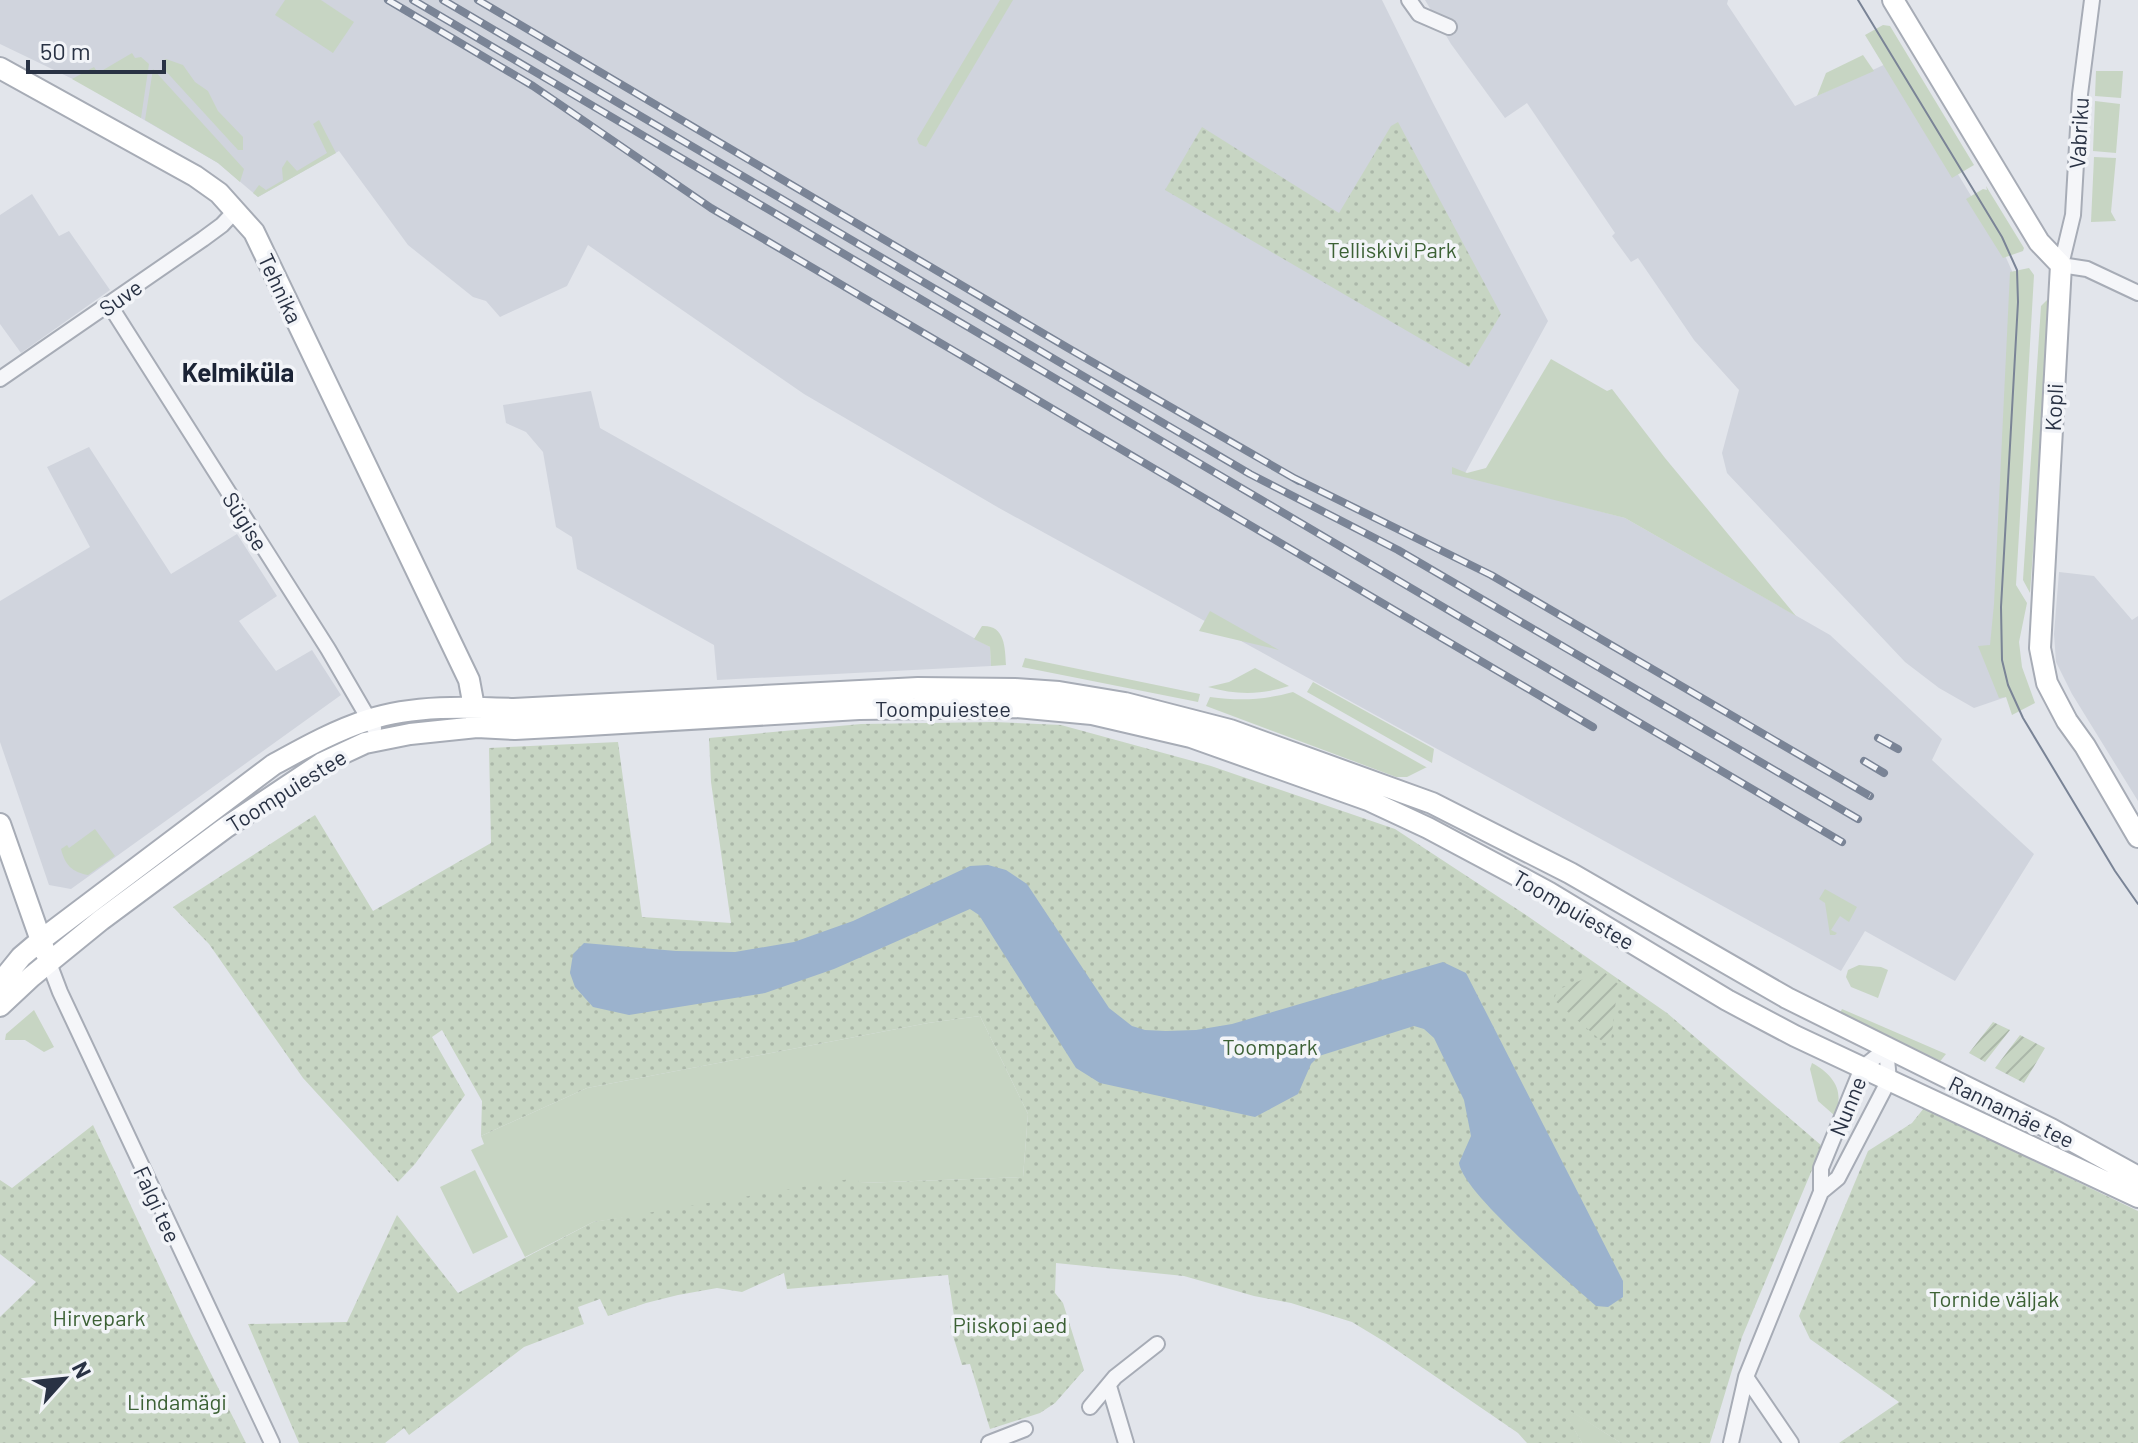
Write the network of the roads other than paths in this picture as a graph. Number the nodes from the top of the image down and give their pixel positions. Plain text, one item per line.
1 (1409, 0) edge
2 (1893, 0) edge
3 (2092, 0) edge
4 (1449, 27) dead end
5 (0, 68) edge
6 (236, 210) junction
7 (2061, 265) junction
8 (2138, 293) edge
9 (109, 304) junction
10 (0, 379) edge
11 (475, 717) junction
12 (369, 720) junction
13 (379, 739) junction
14 (0, 824) edge
15 (2138, 837) edge
16 (4, 847) edge
17 (41, 940) junction
18 (49, 963) junction
19 (0, 983) edge
20 (0, 1006) edge
21 (1886, 1049) junction
22 (1862, 1068) junction
23 (1889, 1080) junction
24 (2138, 1177) edge
25 (1821, 1192) junction
26 (2138, 1197) edge
27 (1157, 1344) dead end
28 (1746, 1377) junction
29 (1109, 1386) junction
30 (1090, 1407) dead end
31 (1025, 1429) dead end
32 (272, 1443) edge
33 (989, 1443) edge
34 (1126, 1443) edge
35 (1731, 1443) edge
36 (1791, 1443) edge

1 - 4 street
2 - 7 main road
3 - 7 street, Vabriku
5 - 6 main road, Tehnika
6 - 9 street, Suve
6 - 11 main road, Tehnika
7 - 8 street
7 - 15 main road, Kopli
9 - 10 street, Suve
9 - 12 street, Sügise
11 - 12 main road, Toompuiestee
11 - 13 main road, Toompuiestee
11 - 21 main road, Toompuiestee
11 - 22 main road, Toompuiestee
12 - 13 street, Sügise
12 - 17 main road, Toompuiestee
13 - 18 main road, Toompuiestee
14 - 16 main road
16 - 17 main road
17 - 18 main road
17 - 19 main road, Toompuiestee
18 - 20 main road, Toompuiestee
18 - 32 street, Falgi tee
21 - 22 street, Nunne
21 - 23 street, Nunne
21 - 24 main road, Rannamäe tee
22 - 23 main road, Toompuiestee
22 - 25 street, Nunne
23 - 25 street, Nunne
23 - 26 main road, Rannamäe tee
25 - 28 street, Nunne
27 - 29 street
28 - 35 street, Nunne
28 - 36 street
29 - 30 street
29 - 34 street
31 - 33 street

